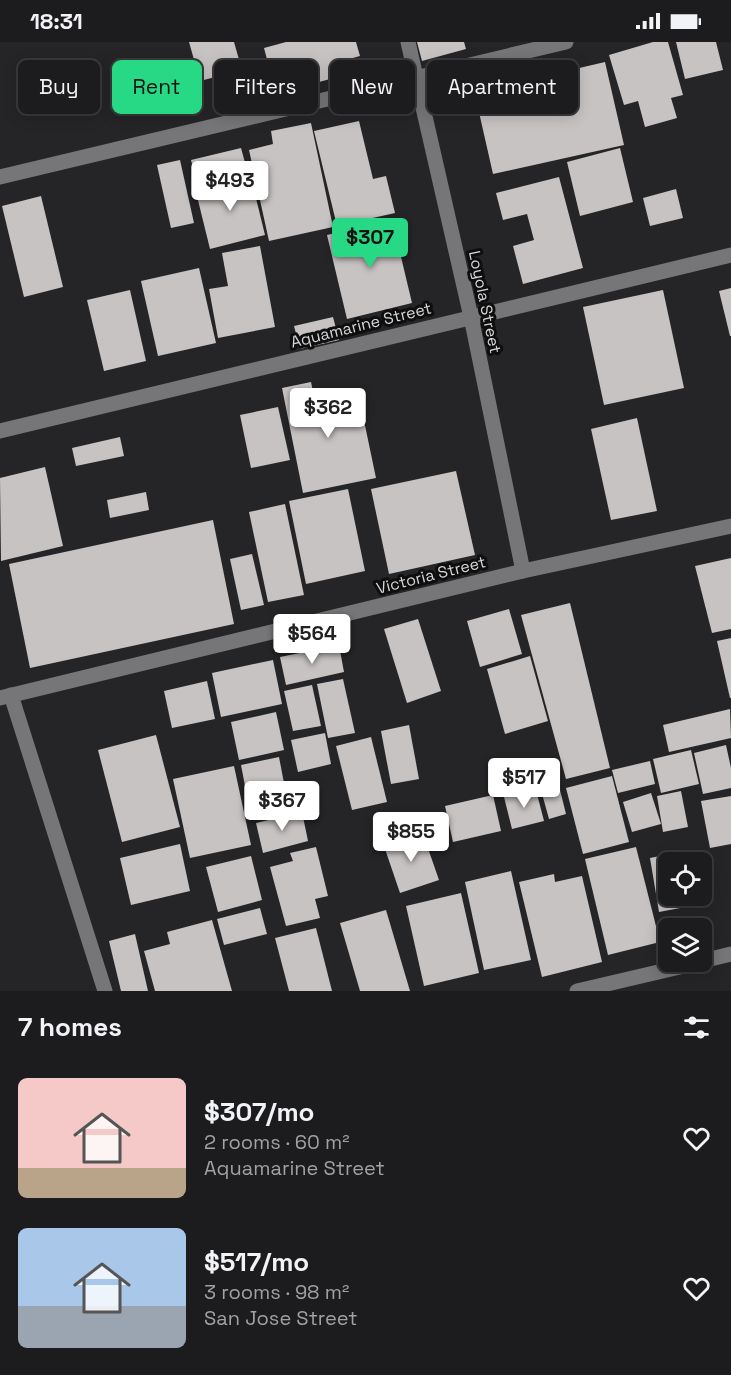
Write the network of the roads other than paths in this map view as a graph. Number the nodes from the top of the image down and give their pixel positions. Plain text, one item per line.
1 (408, 42) edge
2 (566, 42) edge
3 (416, 78) junction
4 (0, 177) edge
5 (731, 255) edge
6 (471, 317) junction
7 (0, 431) edge
8 (731, 526) edge
9 (523, 571) junction
10 (5, 696) edge
11 (731, 954) edge
12 (712, 958) edge
13 (658, 971) edge
14 (105, 991) edge
15 (577, 991) edge

1 - 3 street, Loyola Street
2 - 3 street
3 - 4 street
3 - 6 street, Loyola Street
5 - 6 street, Aquamarine Street
6 - 7 street, Aquamarine Street
6 - 9 street, Loyola Street
8 - 9 street, Victoria Street
9 - 10 street, Victoria Street
10 - 14 street
11 - 12 street
13 - 15 street

